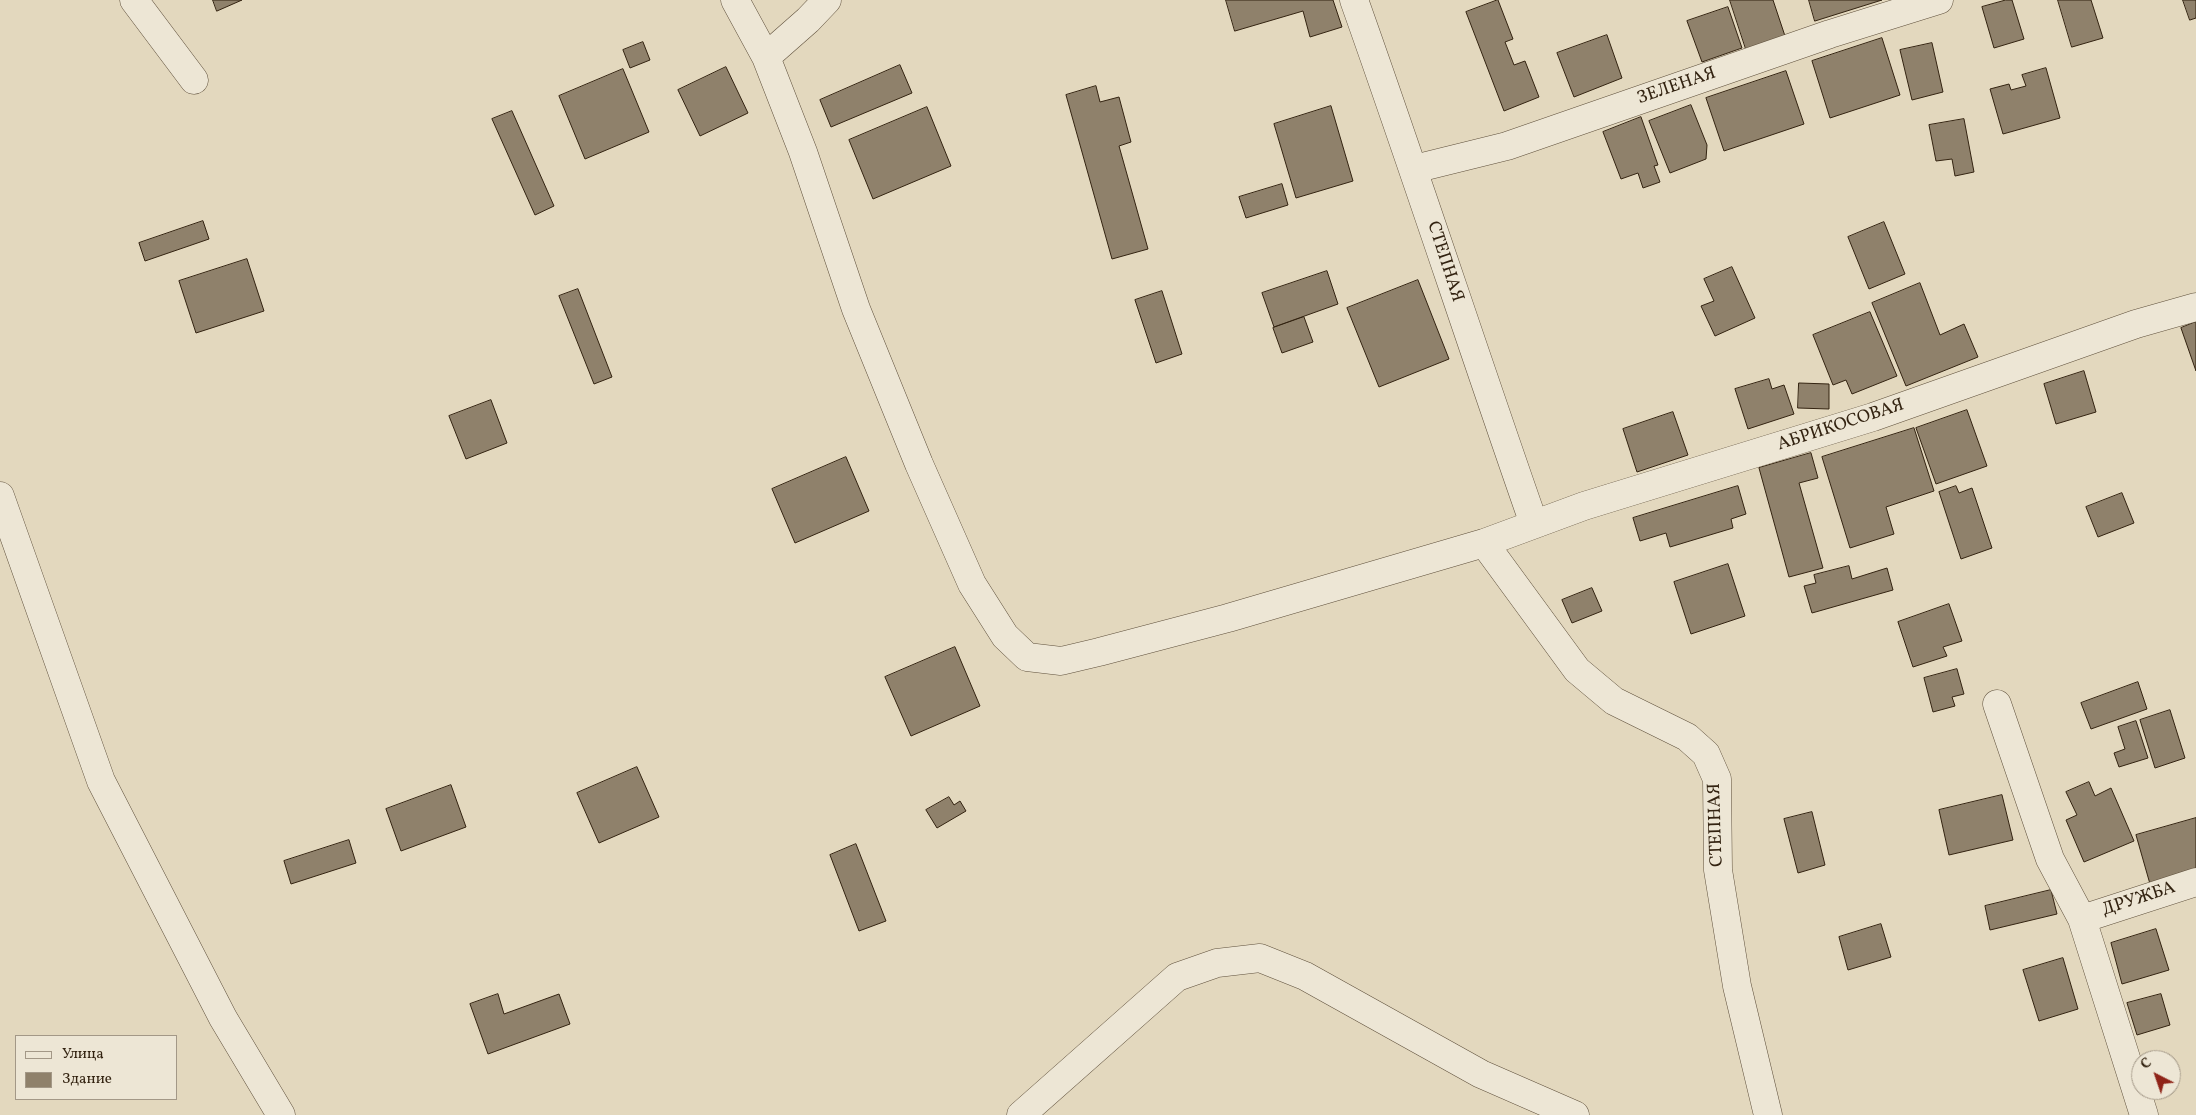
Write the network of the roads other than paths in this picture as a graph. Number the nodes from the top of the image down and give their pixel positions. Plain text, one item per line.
1 (134, 0) edge
2 (735, 0) edge
3 (827, 0) edge
4 (1354, 0) edge
5 (1939, 0) edge
6 (766, 57) junction
7 (194, 80) dead end
8 (1414, 169) junction
9 (2196, 307) edge
10 (0, 496) edge
11 (1534, 524) junction
12 (1484, 543) junction
13 (1997, 704) dead end
14 (2196, 882) edge
15 (2082, 919) junction
16 (281, 1115) edge
17 (1021, 1115) edge
18 (1574, 1115) edge
19 (1768, 1115) edge
20 (2144, 1115) edge

1 - 7 street
2 - 6 street, АБРИКОСОВАЯ
3 - 6 street
4 - 8 street, СТЕПНАЯ
5 - 8 street, ЗЕЛЕНАЯ
6 - 12 street, АБРИКОСОВАЯ
8 - 11 street, СТЕПНАЯ
9 - 11 street, АБРИКОСОВАЯ
10 - 16 street
11 - 12 street, АБРИКОСОВАЯ
12 - 19 street, СТЕПНАЯ
13 - 15 street
14 - 15 street, ДРУЖБА
15 - 20 street
17 - 18 street

